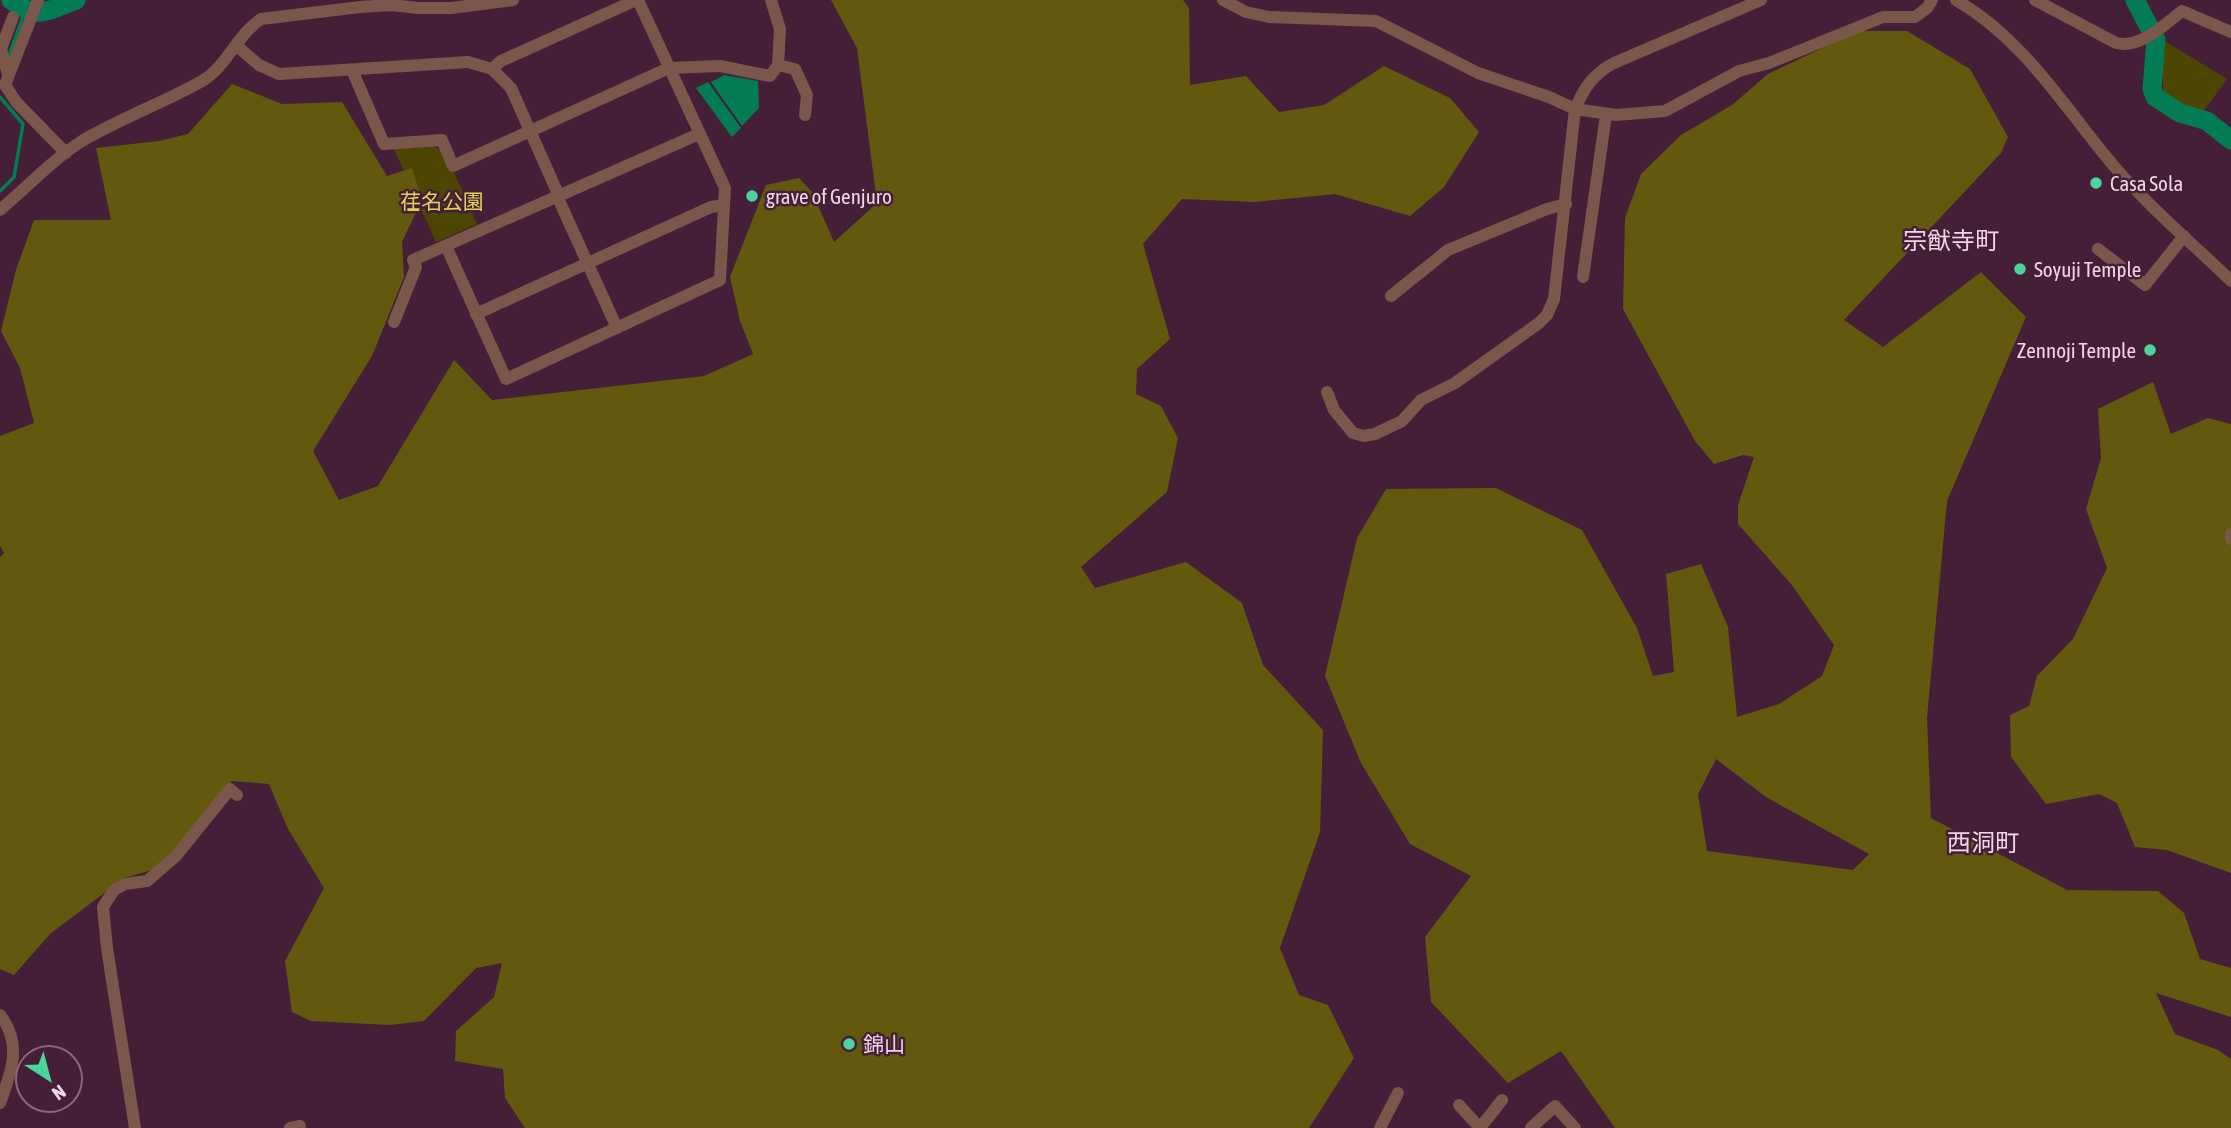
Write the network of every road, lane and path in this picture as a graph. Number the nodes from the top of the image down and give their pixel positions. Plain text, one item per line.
1 (513, 0) edge
2 (637, 0) edge
3 (771, 0) edge
4 (1223, 0) edge
5 (1761, 0) edge
6 (1932, 0) edge
7 (1956, 0) edge
8 (2035, 0) edge
9 (38, 1) edge
10 (13, 17) dead end
11 (2231, 32) edge
12 (237, 46) junction
13 (778, 65) junction
14 (669, 68) junction
15 (492, 69) junction
16 (352, 70) junction
17 (4, 75) edge
18 (1575, 109) junction
19 (1606, 114) junction
20 (805, 115) dead end
21 (530, 130) junction
22 (699, 134) junction
23 (66, 153) junction
24 (558, 196) junction
25 (1566, 204) junction
26 (724, 205) junction
27 (0, 210) edge
28 (2184, 236) junction
29 (446, 246) junction
30 (2098, 249) dead end
31 (587, 263) junction
32 (1583, 277) dead end
33 (2231, 281) edge
34 (1391, 296) dead end
35 (476, 314) junction
36 (394, 322) dead end
37 (617, 328) junction
38 (1327, 392) dead end
39 (2231, 534) edge
40 (2231, 540) edge
41 (237, 795) dead end
42 (0, 1015) edge
43 (1398, 1093) dead end
44 (1502, 1100) dead end
45 (0, 1103) edge
46 (1459, 1105) dead end
47 (135, 1128) edge
48 (1380, 1128) edge
49 (1480, 1128) edge
50 (1531, 1128) edge
51 (1576, 1128) edge

1 - 12 street
2 - 14 street
2 - 15 street
3 - 13 street
4 - 18 street
5 - 18 street
6 - 19 street
7 - 28 street
8 - 11 street
9 - 17 street
10 - 17 street
12 - 16 street
12 - 23 street
13 - 14 street
13 - 20 street
14 - 21 street
14 - 22 street
15 - 16 street
15 - 21 street
16 - 21 street
17 - 23 street
18 - 19 street
18 - 25 street
19 - 32 street
21 - 24 street
22 - 24 street
22 - 26 street
23 - 27 street
24 - 29 street
24 - 31 street
25 - 34 street
25 - 38 street
26 - 31 street
26 - 37 street
28 - 30 street
28 - 33 street
29 - 35 street
29 - 36 street
31 - 35 street
31 - 37 street
35 - 37 street
39 - 40 street
41 - 47 street
42 - 45 street
43 - 48 street
44 - 49 street
46 - 49 street
50 - 51 street

